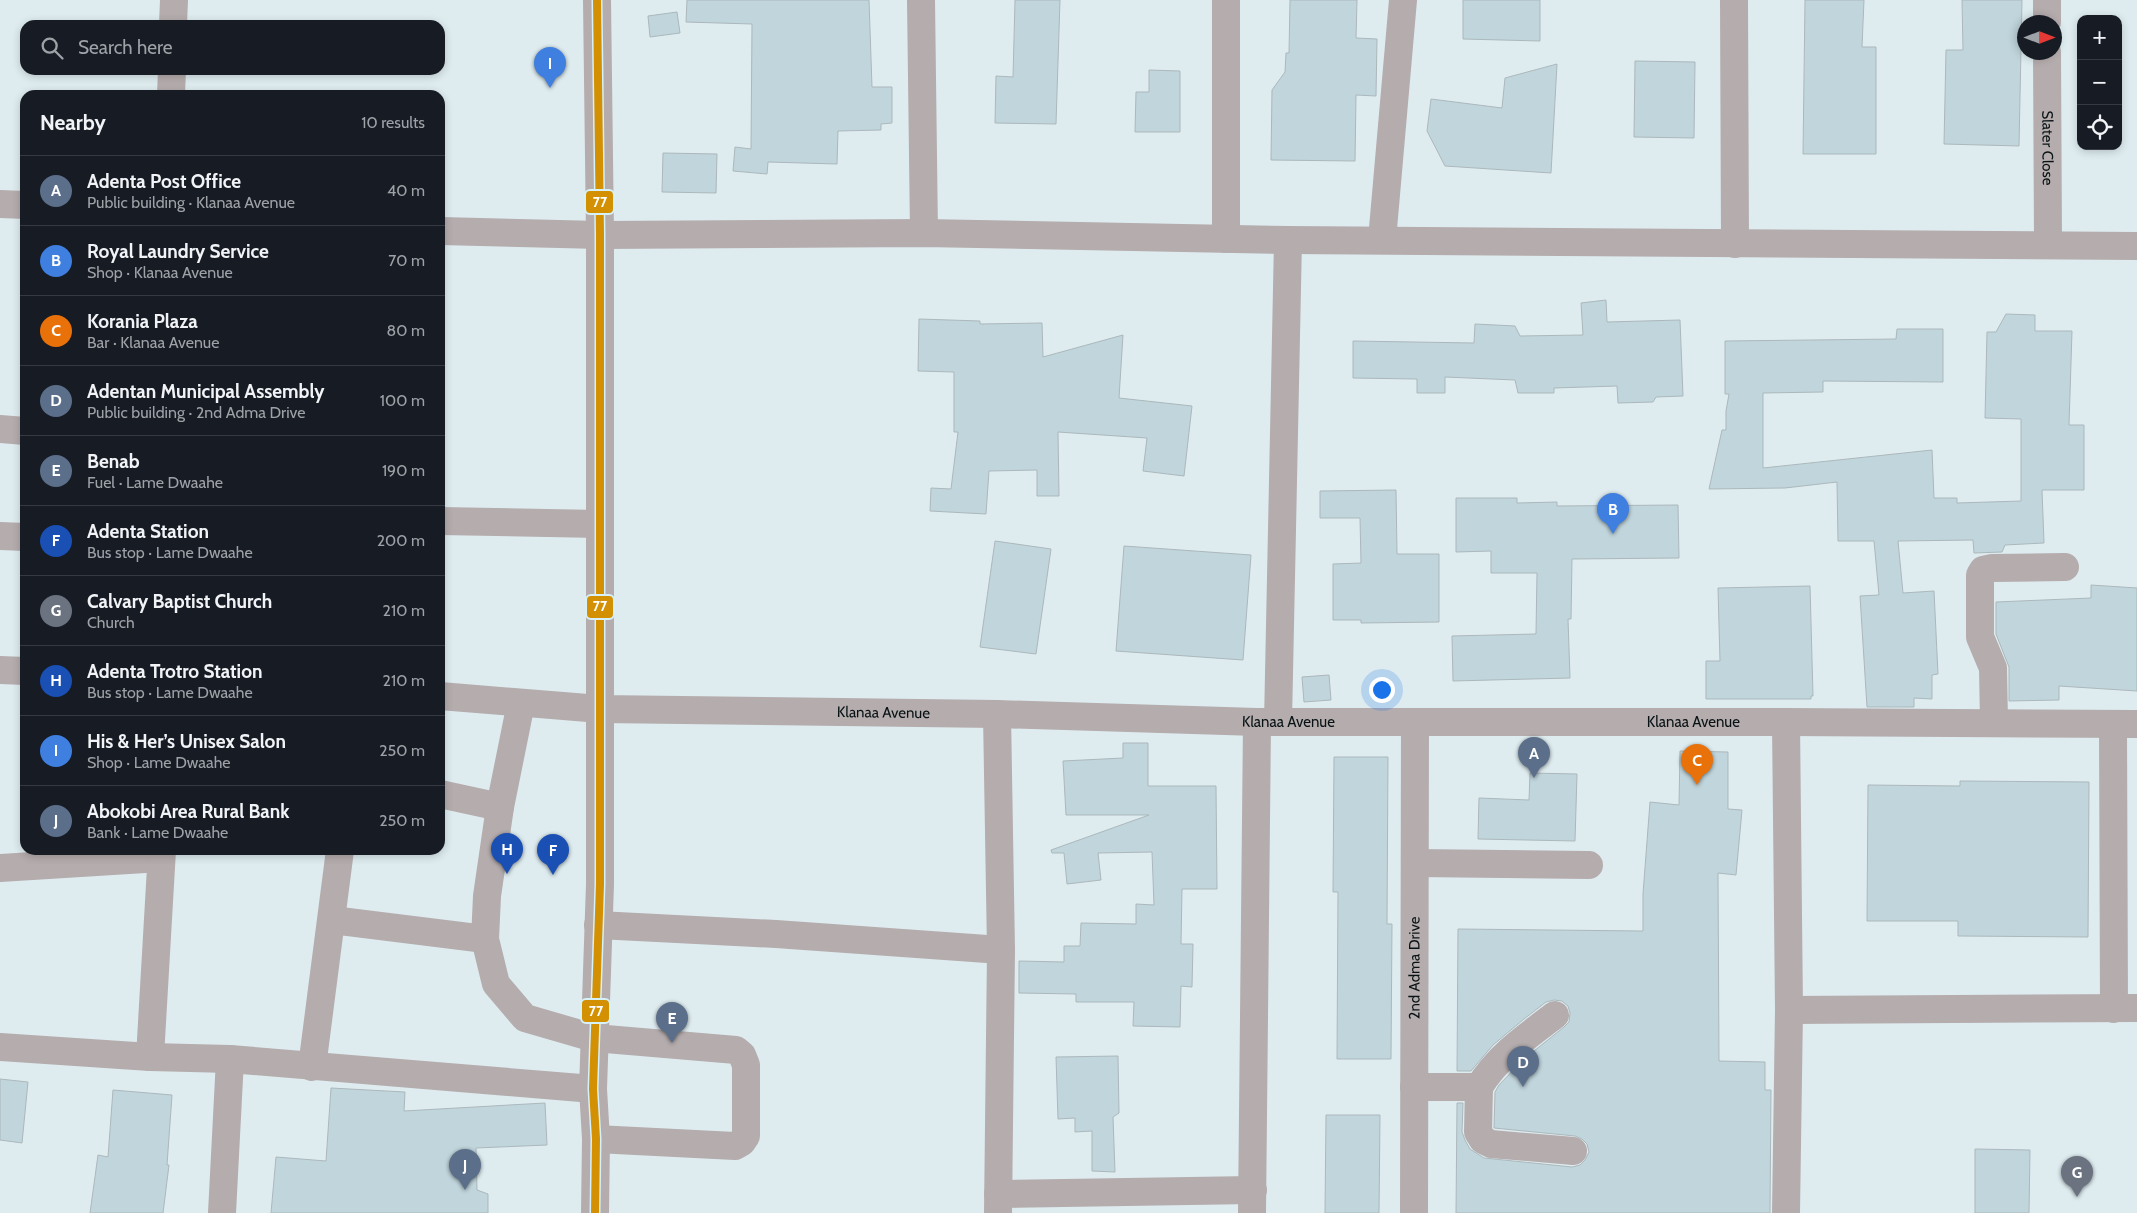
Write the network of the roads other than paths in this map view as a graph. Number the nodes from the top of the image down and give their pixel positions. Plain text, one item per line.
1 (174, 0) edge
2 (597, 0) edge
3 (921, 0) edge
4 (1226, 0) edge
5 (1404, 0) edge
6 (1734, 0) edge
7 (2047, 0) edge
8 (2047, 15) edge
9 (173, 20) edge
10 (2047, 60) edge
11 (172, 75) edge
12 (171, 90) edge
13 (0, 204) edge
14 (20, 205) edge
15 (445, 231) edge
16 (924, 233) junction
17 (600, 234) junction
18 (1226, 239) junction
19 (1288, 240) junction
20 (1382, 240) junction
21 (1736, 244) junction
22 (2048, 244) junction
23 (2137, 246) edge
24 (0, 429) edge
25 (20, 431) edge
26 (445, 521) edge
27 (600, 524) junction
28 (0, 536) edge
29 (20, 537) edge
30 (2064, 567) dead end
31 (445, 696) edge
32 (522, 703) junction
33 (600, 710) junction
34 (998, 714) junction
35 (1268, 722) junction
36 (1415, 722) junction
37 (1786, 722) junction
38 (1994, 723) junction
39 (2125, 724) edge
40 (445, 795) edge
41 (500, 807) junction
42 (150, 855) edge
43 (162, 855) edge
44 (339, 855) edge
45 (1415, 863) junction
46 (1589, 865) dead end
47 (0, 868) edge
48 (332, 920) junction
49 (598, 925) junction
50 (485, 939) junction
51 (1001, 950) junction
52 (2126, 1008) edge
53 (1789, 1010) junction
54 (1555, 1016) dead end
55 (594, 1038) junction
56 (0, 1047) edge
57 (150, 1057) junction
58 (230, 1060) junction
59 (312, 1067) junction
60 (1414, 1087) junction
61 (1479, 1087) junction
62 (593, 1089) junction
63 (596, 1139) junction
64 (1573, 1151) dead end
65 (1253, 1202) edge
66 (998, 1203) edge
67 (222, 1213) edge
68 (595, 1213) edge
69 (1414, 1213) edge
70 (1786, 1213) edge

1 - 9 street
2 - 17 street
3 - 16 street
4 - 18 street
5 - 20 street
6 - 21 street
7 - 8 street
10 - 22 street, Slater Close
11 - 12 street
13 - 14 street
15 - 17 street
16 - 17 street
16 - 18 street
17 - 27 street
18 - 19 street
19 - 20 street
19 - 35 street
20 - 21 street
21 - 22 street
22 - 23 street
24 - 25 street
26 - 27 street
27 - 33 street
28 - 29 street
30 - 38 street
31 - 32 street, Klanaa Avenue
32 - 33 street, Klanaa Avenue
32 - 41 street
33 - 34 street, Klanaa Avenue
33 - 49 street
34 - 35 street, Klanaa Avenue
34 - 51 street
35 - 36 street, Klanaa Avenue
35 - 65 street
36 - 37 street, Klanaa Avenue
36 - 45 street, 2nd Adma Drive
37 - 38 street, Klanaa Avenue
37 - 53 street
38 - 39 street, Klanaa Avenue
39 - 52 street
40 - 41 street
41 - 50 street
42 - 47 street
43 - 57 street
44 - 48 street
45 - 46 street
45 - 60 street, 2nd Adma Drive
48 - 50 street
48 - 59 street
49 - 51 street
49 - 55 street
50 - 55 street
51 - 66 street
52 - 53 street
53 - 70 street
54 - 61 street
55 - 62 street
55 - 63 street
56 - 57 street
57 - 58 street
58 - 59 street
58 - 67 street
59 - 62 street
60 - 61 street
60 - 69 street, 2nd Adma Drive
61 - 64 street
62 - 63 street
63 - 68 street
65 - 66 street

